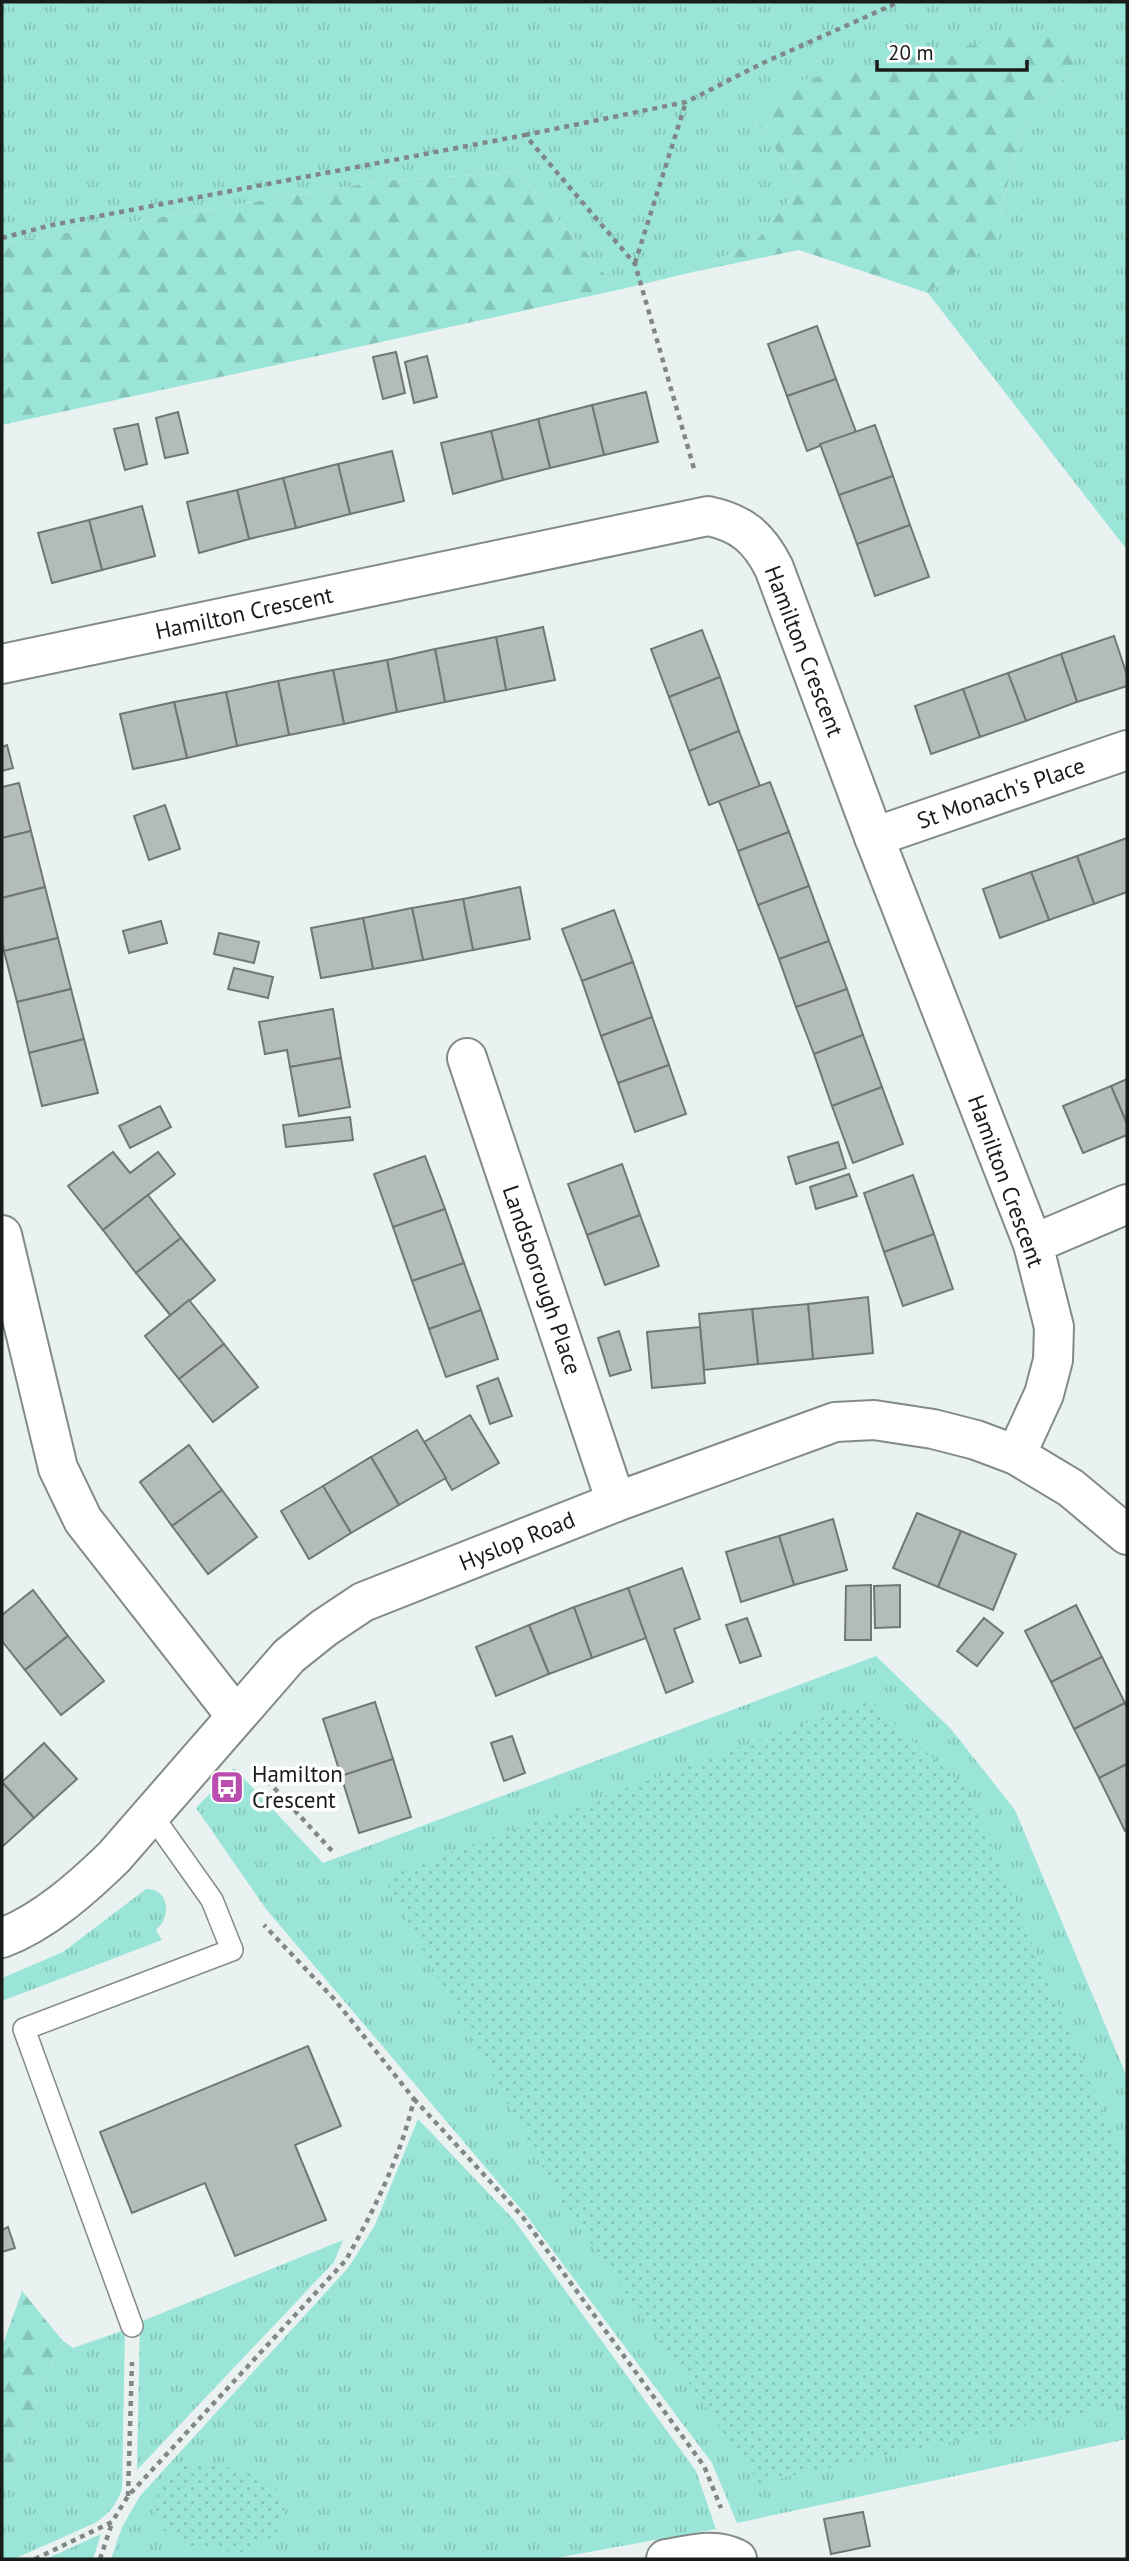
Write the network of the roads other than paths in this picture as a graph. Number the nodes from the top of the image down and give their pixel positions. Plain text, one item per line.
1 (2, 664) edge
2 (1127, 750) edge
3 (874, 836) junction
4 (467, 1058) dead end
5 (1127, 1204) edge
6 (2, 1235) edge
7 (1033, 1244) junction
8 (1016, 1455) junction
9 (617, 1502) junction
10 (1127, 1535) edge
11 (230, 1724) junction
12 (151, 1814) junction
13 (2, 1938) edge
14 (132, 2326) road end
15 (732, 2557) edge
16 (666, 2559) edge

1 - 3 street, Hamilton Crescent
2 - 3 street, St Monach's Place
3 - 7 street, Hamilton Crescent
4 - 9 street, Landsborough Place
5 - 7 street
6 - 11 street
7 - 8 street, Hamilton Crescent
8 - 9 street, Hyslop Road
8 - 10 street, Hyslop Road
9 - 11 street, Hyslop Road
11 - 12 street, Hyslop Road
12 - 13 street, Hyslop Road
12 - 14 lane
15 - 16 street

